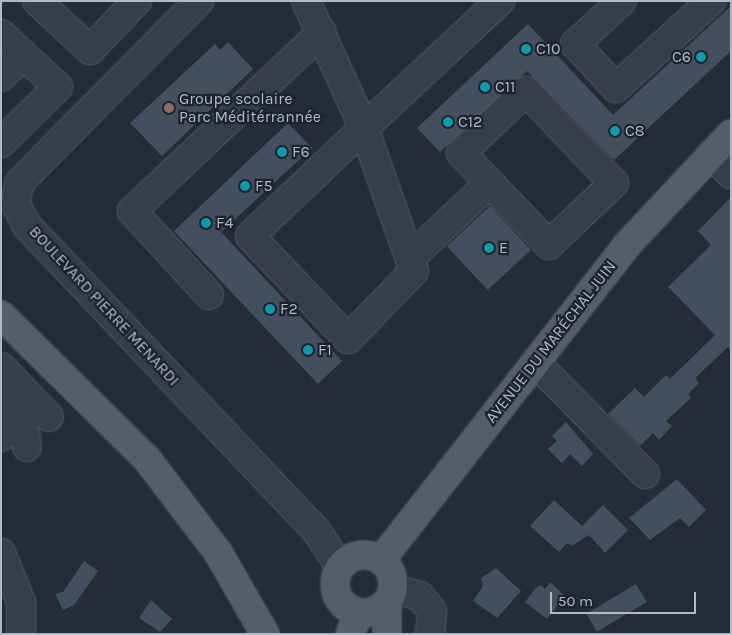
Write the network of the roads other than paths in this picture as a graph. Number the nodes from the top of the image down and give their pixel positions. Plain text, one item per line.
1 (37, 1) edge
2 (136, 1) edge
3 (200, 1) edge
4 (306, 1) edge
5 (500, 1) edge
6 (622, 1) edge
7 (711, 1) edge
8 (322, 32) junction
9 (1, 34) edge
10 (24, 55) junction
11 (1, 77) edge
12 (364, 128) junction
13 (731, 134) edge
14 (1, 143) edge
15 (711, 155) junction
16 (731, 174) edge
17 (490, 183) junction
18 (412, 265) junction
19 (209, 295) dead end
20 (1, 315) edge
21 (1, 327) edge
22 (535, 362) junction
23 (1, 367) edge
24 (71, 386) junction
25 (1, 397) edge
26 (49, 417) dead end
27 (1, 428) edge
28 (1, 437) edge
29 (27, 447) dead end
30 (645, 474) dead end
31 (1, 553) edge
32 (381, 560) junction
33 (340, 566) junction
34 (390, 595) junction
35 (354, 623) edge
36 (21, 634) edge
37 (265, 634) edge
38 (387, 634) edge
39 (430, 634) edge

1 - 2 street
3 - 33 street, BOULEVARD PIERRE MENARDI
4 - 8 street
5 - 12 street
6 - 7 street
8 - 12 street
8 - 19 street
9 - 10 street
10 - 11 street
10 - 14 street
12 - 18 street
12 - 18 street
13 - 15 main road, AVENUE DU MARÉCHAL JUIN
15 - 16 street
15 - 22 main road, AVENUE DU MARÉCHAL JUIN
17 - 17 street
17 - 18 street
20 - 24 main road
21 - 24 main road
22 - 30 street
22 - 32 main road, AVENUE DU MARÉCHAL JUIN
23 - 26 street
24 - 37 main road
25 - 29 street
27 - 28 street
31 - 36 street
32 - 33 main road
32 - 34 main road
33 - 35 main road
34 - 35 main road
34 - 38 main road
34 - 39 street

